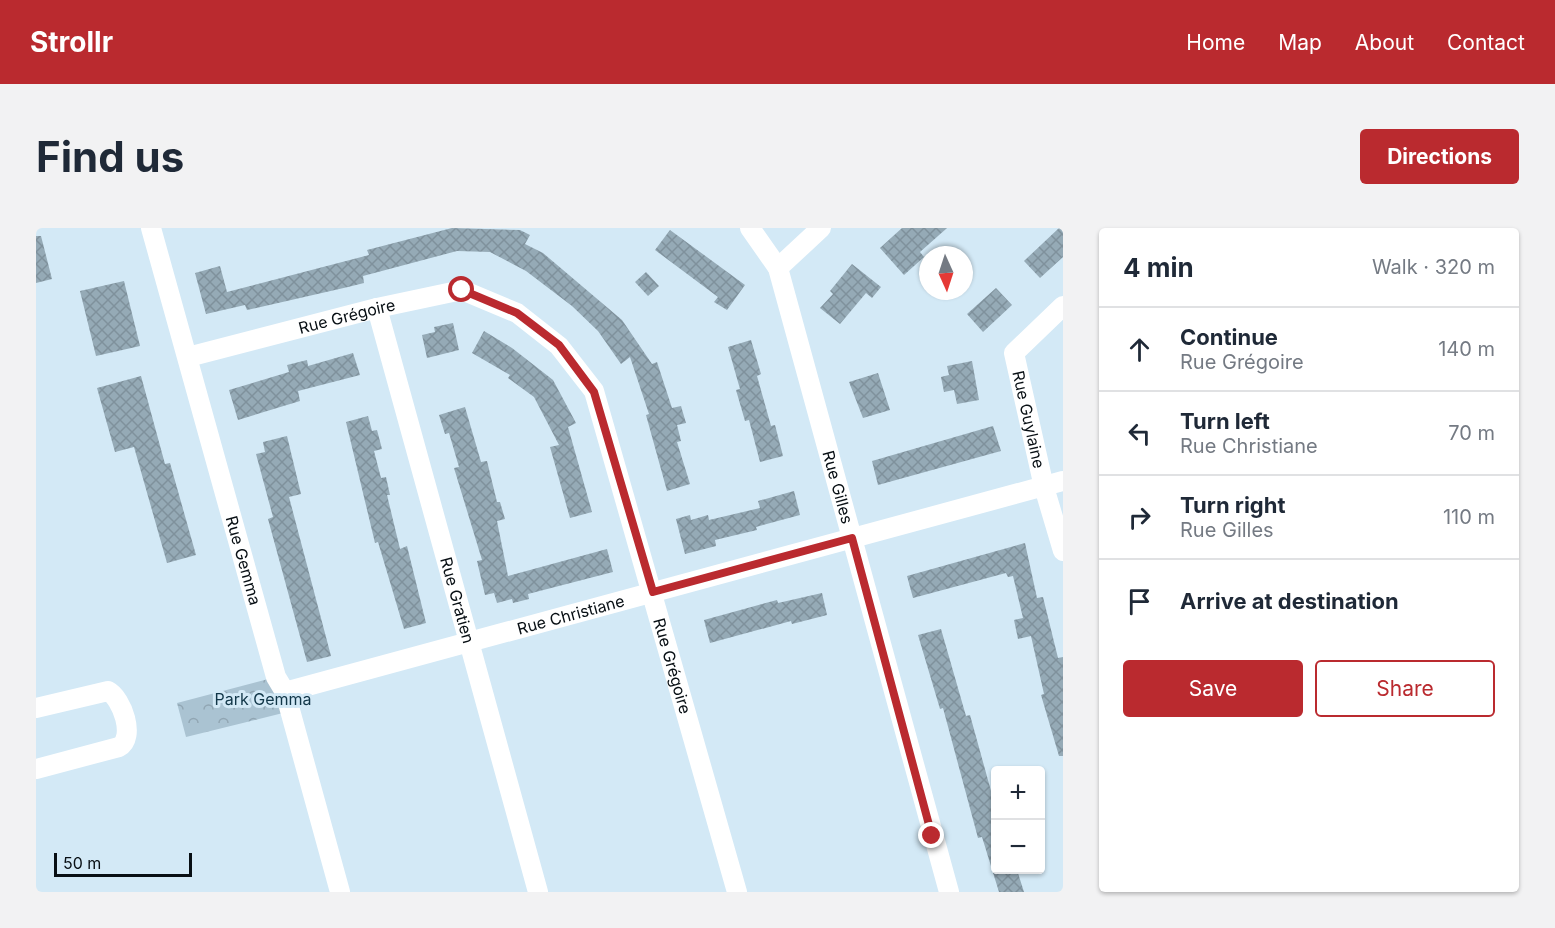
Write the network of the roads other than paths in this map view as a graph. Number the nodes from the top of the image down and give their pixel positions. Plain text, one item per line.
1 (152, 228) edge
2 (750, 228) edge
3 (821, 228) edge
4 (778, 268) junction
5 (1063, 306) edge
6 (377, 308) junction
7 (188, 357) junction
8 (1054, 484) edge
9 (852, 538) junction
10 (1063, 551) edge
11 (653, 592) junction
12 (469, 642) junction
13 (285, 692) junction
14 (36, 708) edge
15 (36, 767) edge
16 (340, 892) edge
17 (538, 892) edge
18 (737, 892) edge
19 (949, 892) edge

1 - 7 street, Rue Gemma
2 - 4 street, Rue Gilles
3 - 4 street
4 - 9 street, Rue Gilles
5 - 8 street, Rue Guylaine
6 - 7 street, Rue Grégoire
6 - 11 street, Rue Grégoire
6 - 12 street, Rue Gratien
7 - 13 street, Rue Gemma
8 - 9 street, Rue Christiane
8 - 10 street, Rue Guylaine
9 - 11 street, Rue Christiane
9 - 19 street, Rue Gilles
11 - 12 street, Rue Christiane
11 - 18 street, Rue Grégoire
12 - 13 street, Rue Christiane
12 - 17 street, Rue Gratien
13 - 16 street, Rue Gemma
14 - 15 street

